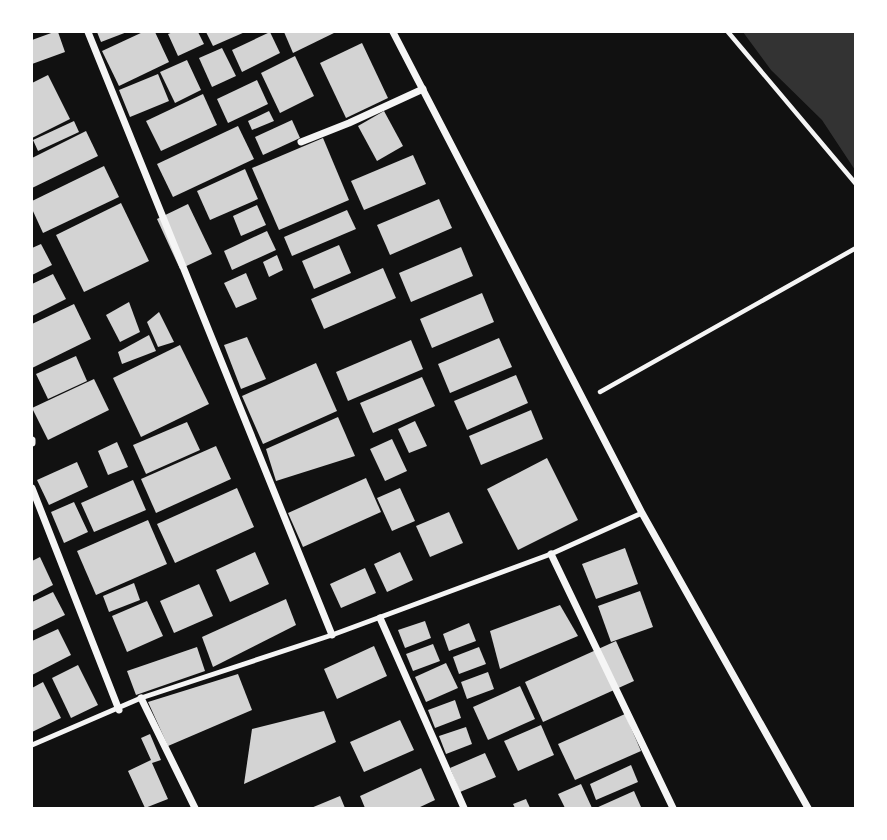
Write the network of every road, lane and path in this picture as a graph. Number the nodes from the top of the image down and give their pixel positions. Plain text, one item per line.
1 (88, 32) edge
2 (393, 32) edge
3 (728, 32) edge
4 (423, 89) junction
5 (301, 142) dead end
6 (856, 184) edge
7 (856, 248) edge
8 (584, 401) junction
9 (32, 488) edge
10 (642, 513) junction
11 (551, 554) junction
12 (380, 618) junction
13 (332, 635) junction
14 (141, 698) junction
15 (119, 710) junction
16 (32, 745) edge
17 (195, 808) edge
18 (464, 808) edge
19 (673, 808) edge
20 (808, 808) edge

1 - 13 street
2 - 4 street
3 - 6 path
4 - 5 street
4 - 8 street
7 - 8 path
8 - 10 street
9 - 15 street
10 - 11 lane
10 - 20 street
11 - 12 lane
11 - 19 street
12 - 13 lane
12 - 18 street
13 - 14 lane
14 - 15 lane
14 - 17 street
15 - 16 lane

